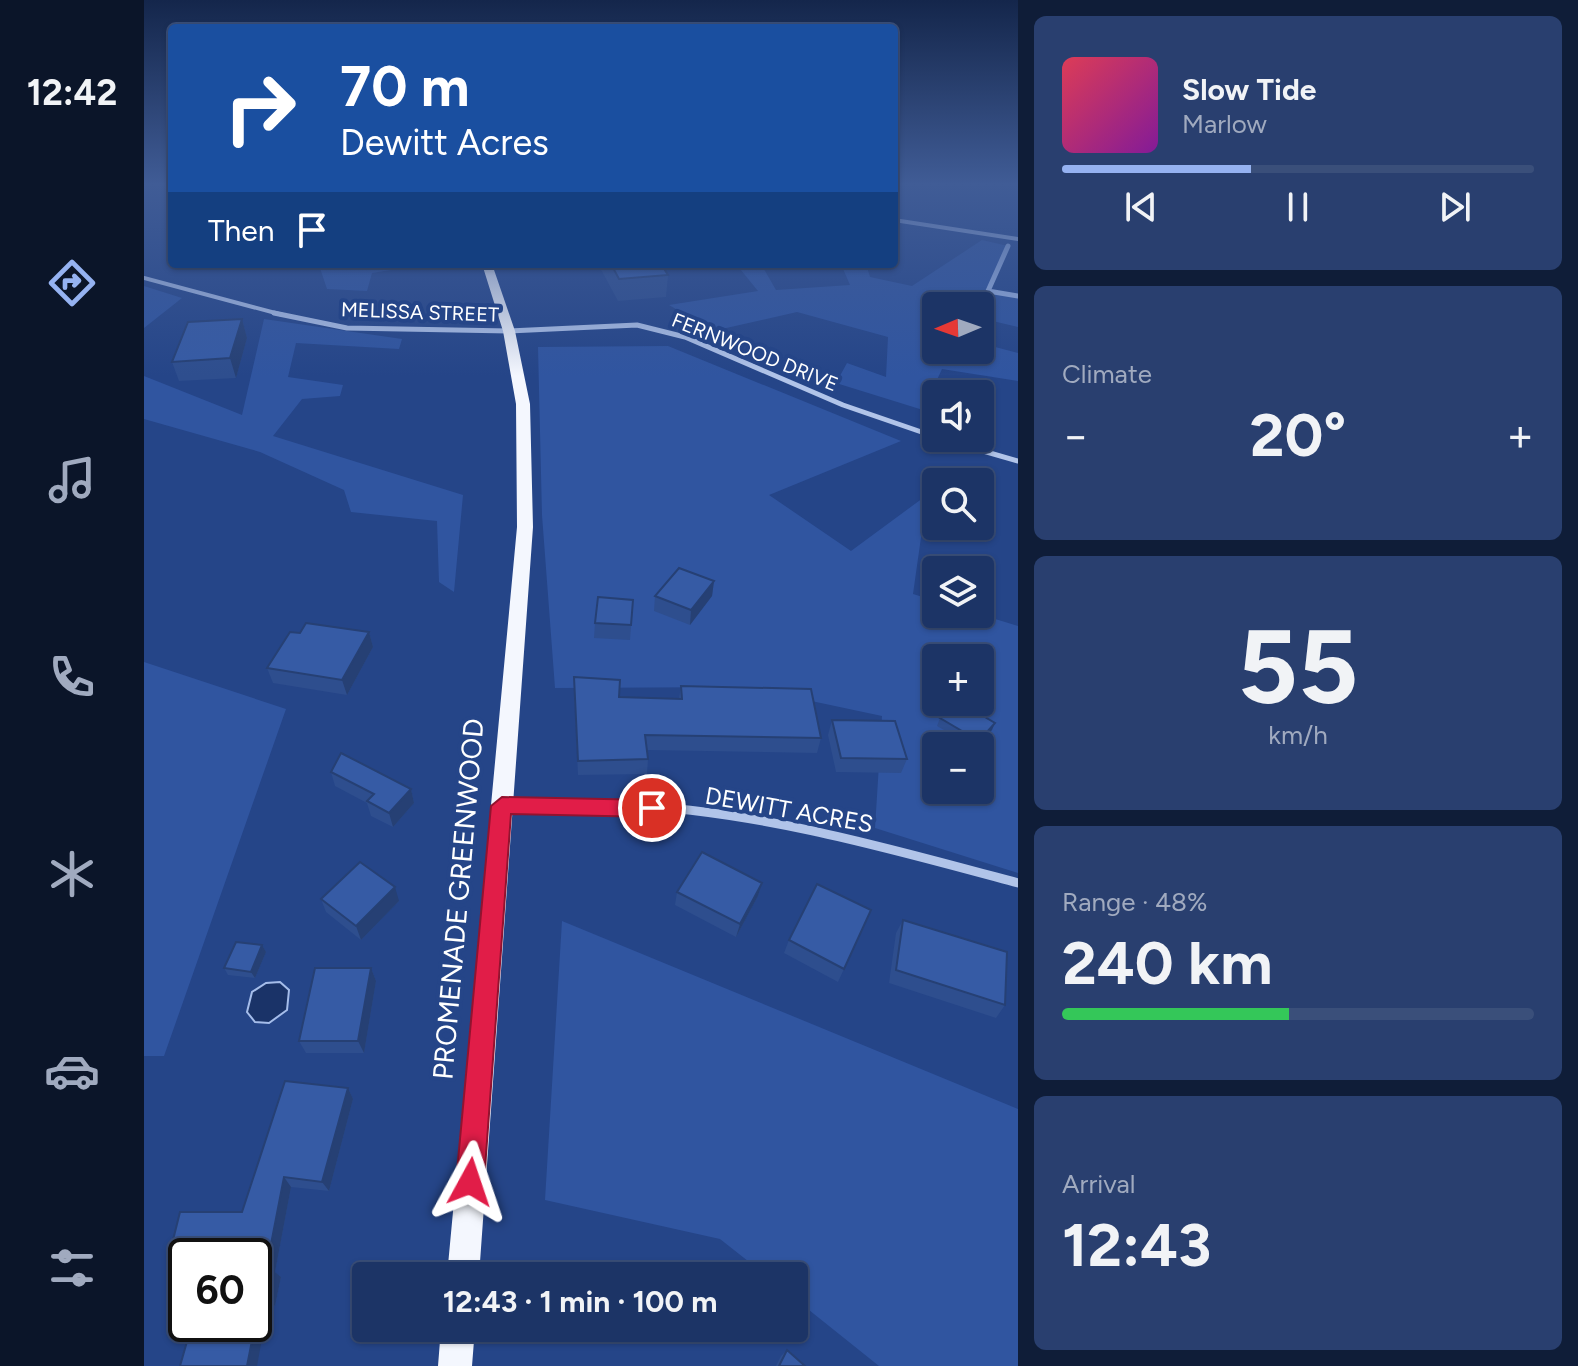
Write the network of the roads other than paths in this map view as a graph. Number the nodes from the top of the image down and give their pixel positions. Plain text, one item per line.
1 (488, 268) edge
2 (144, 278) edge
3 (509, 331) junction
4 (922, 433) edge
5 (986, 452) edge
6 (1018, 461) edge
7 (502, 806) junction
8 (1018, 883) edge
9 (464, 1262) edge
10 (457, 1342) edge
11 (455, 1366) edge

1 - 3 main road, PROMENADE GREENWOOD
2 - 3 street, MELISSA STREET
3 - 4 street, FERNWOOD DRIVE
3 - 7 main road, PROMENADE GREENWOOD
5 - 6 street, FERNWOOD DRIVE
7 - 8 street, DEWITT ACRES
7 - 9 main road, PROMENADE GREENWOOD
10 - 11 main road

